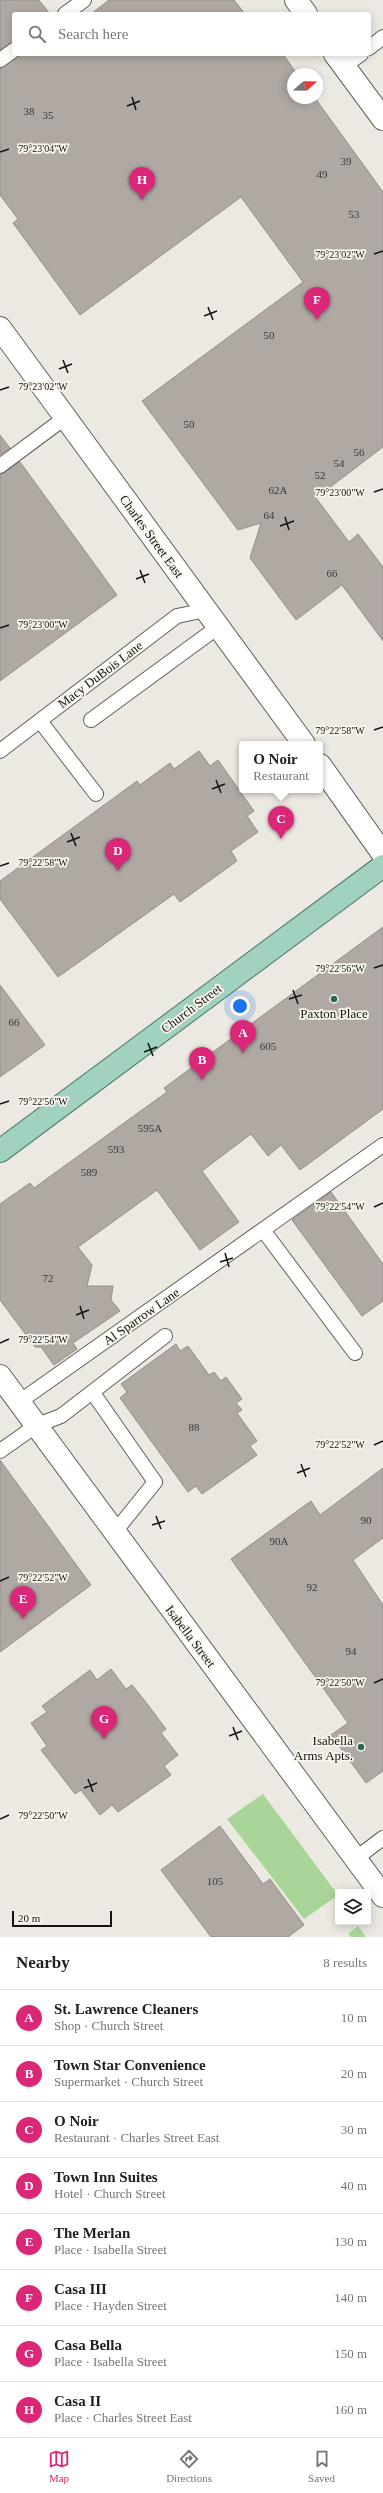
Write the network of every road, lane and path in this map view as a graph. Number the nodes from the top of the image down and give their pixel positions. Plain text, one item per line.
1 (84, 0) edge
2 (296, 0) edge
3 (68, 12) edge
4 (305, 12) edge
5 (383, 37) edge
6 (371, 46) edge
7 (12, 51) edge
8 (346, 58) edge
9 (0, 60) edge
10 (383, 119) edge
11 (0, 328) edge
12 (66, 417) junction
13 (0, 466) edge
14 (212, 619) junction
15 (91, 720) dead end
16 (40, 721) junction
17 (302, 741) edge
18 (0, 751) edge
19 (323, 769) edge
20 (96, 794) dead end
21 (383, 854) edge
22 (383, 866) edge
23 (383, 1146) edge
24 (0, 1151) edge
25 (263, 1230) junction
26 (165, 1336) dead end
27 (355, 1353) dead end
28 (0, 1376) edge
29 (93, 1393) junction
30 (19, 1402) junction
31 (37, 1425) junction
32 (0, 1451) edge
33 (114, 1533) junction
34 (383, 1838) edge
35 (355, 1859) junction
36 (383, 1896) edge

1 - 3 lane
2 - 4 street
5 - 6 lane
7 - 9 lane
8 - 10 street
11 - 12 street, Charles Street East
12 - 13 lane
12 - 14 street, Charles Street East
14 - 15 lane
14 - 16 lane, Macy DuBois Lane
14 - 17 street, Charles Street East
16 - 18 lane, Macy DuBois Lane
16 - 20 lane
19 - 21 street
22 - 24 main road, Church Street
23 - 25 lane, Al Sparrow Lane
25 - 27 lane
25 - 30 lane, Al Sparrow Lane
26 - 29 lane
28 - 30 street, Isabella Street
29 - 31 lane
29 - 33 lane
30 - 31 street, Isabella Street
31 - 32 lane
31 - 33 street, Isabella Street
33 - 35 street, Isabella Street
34 - 35 lane
35 - 36 street, Isabella Street

